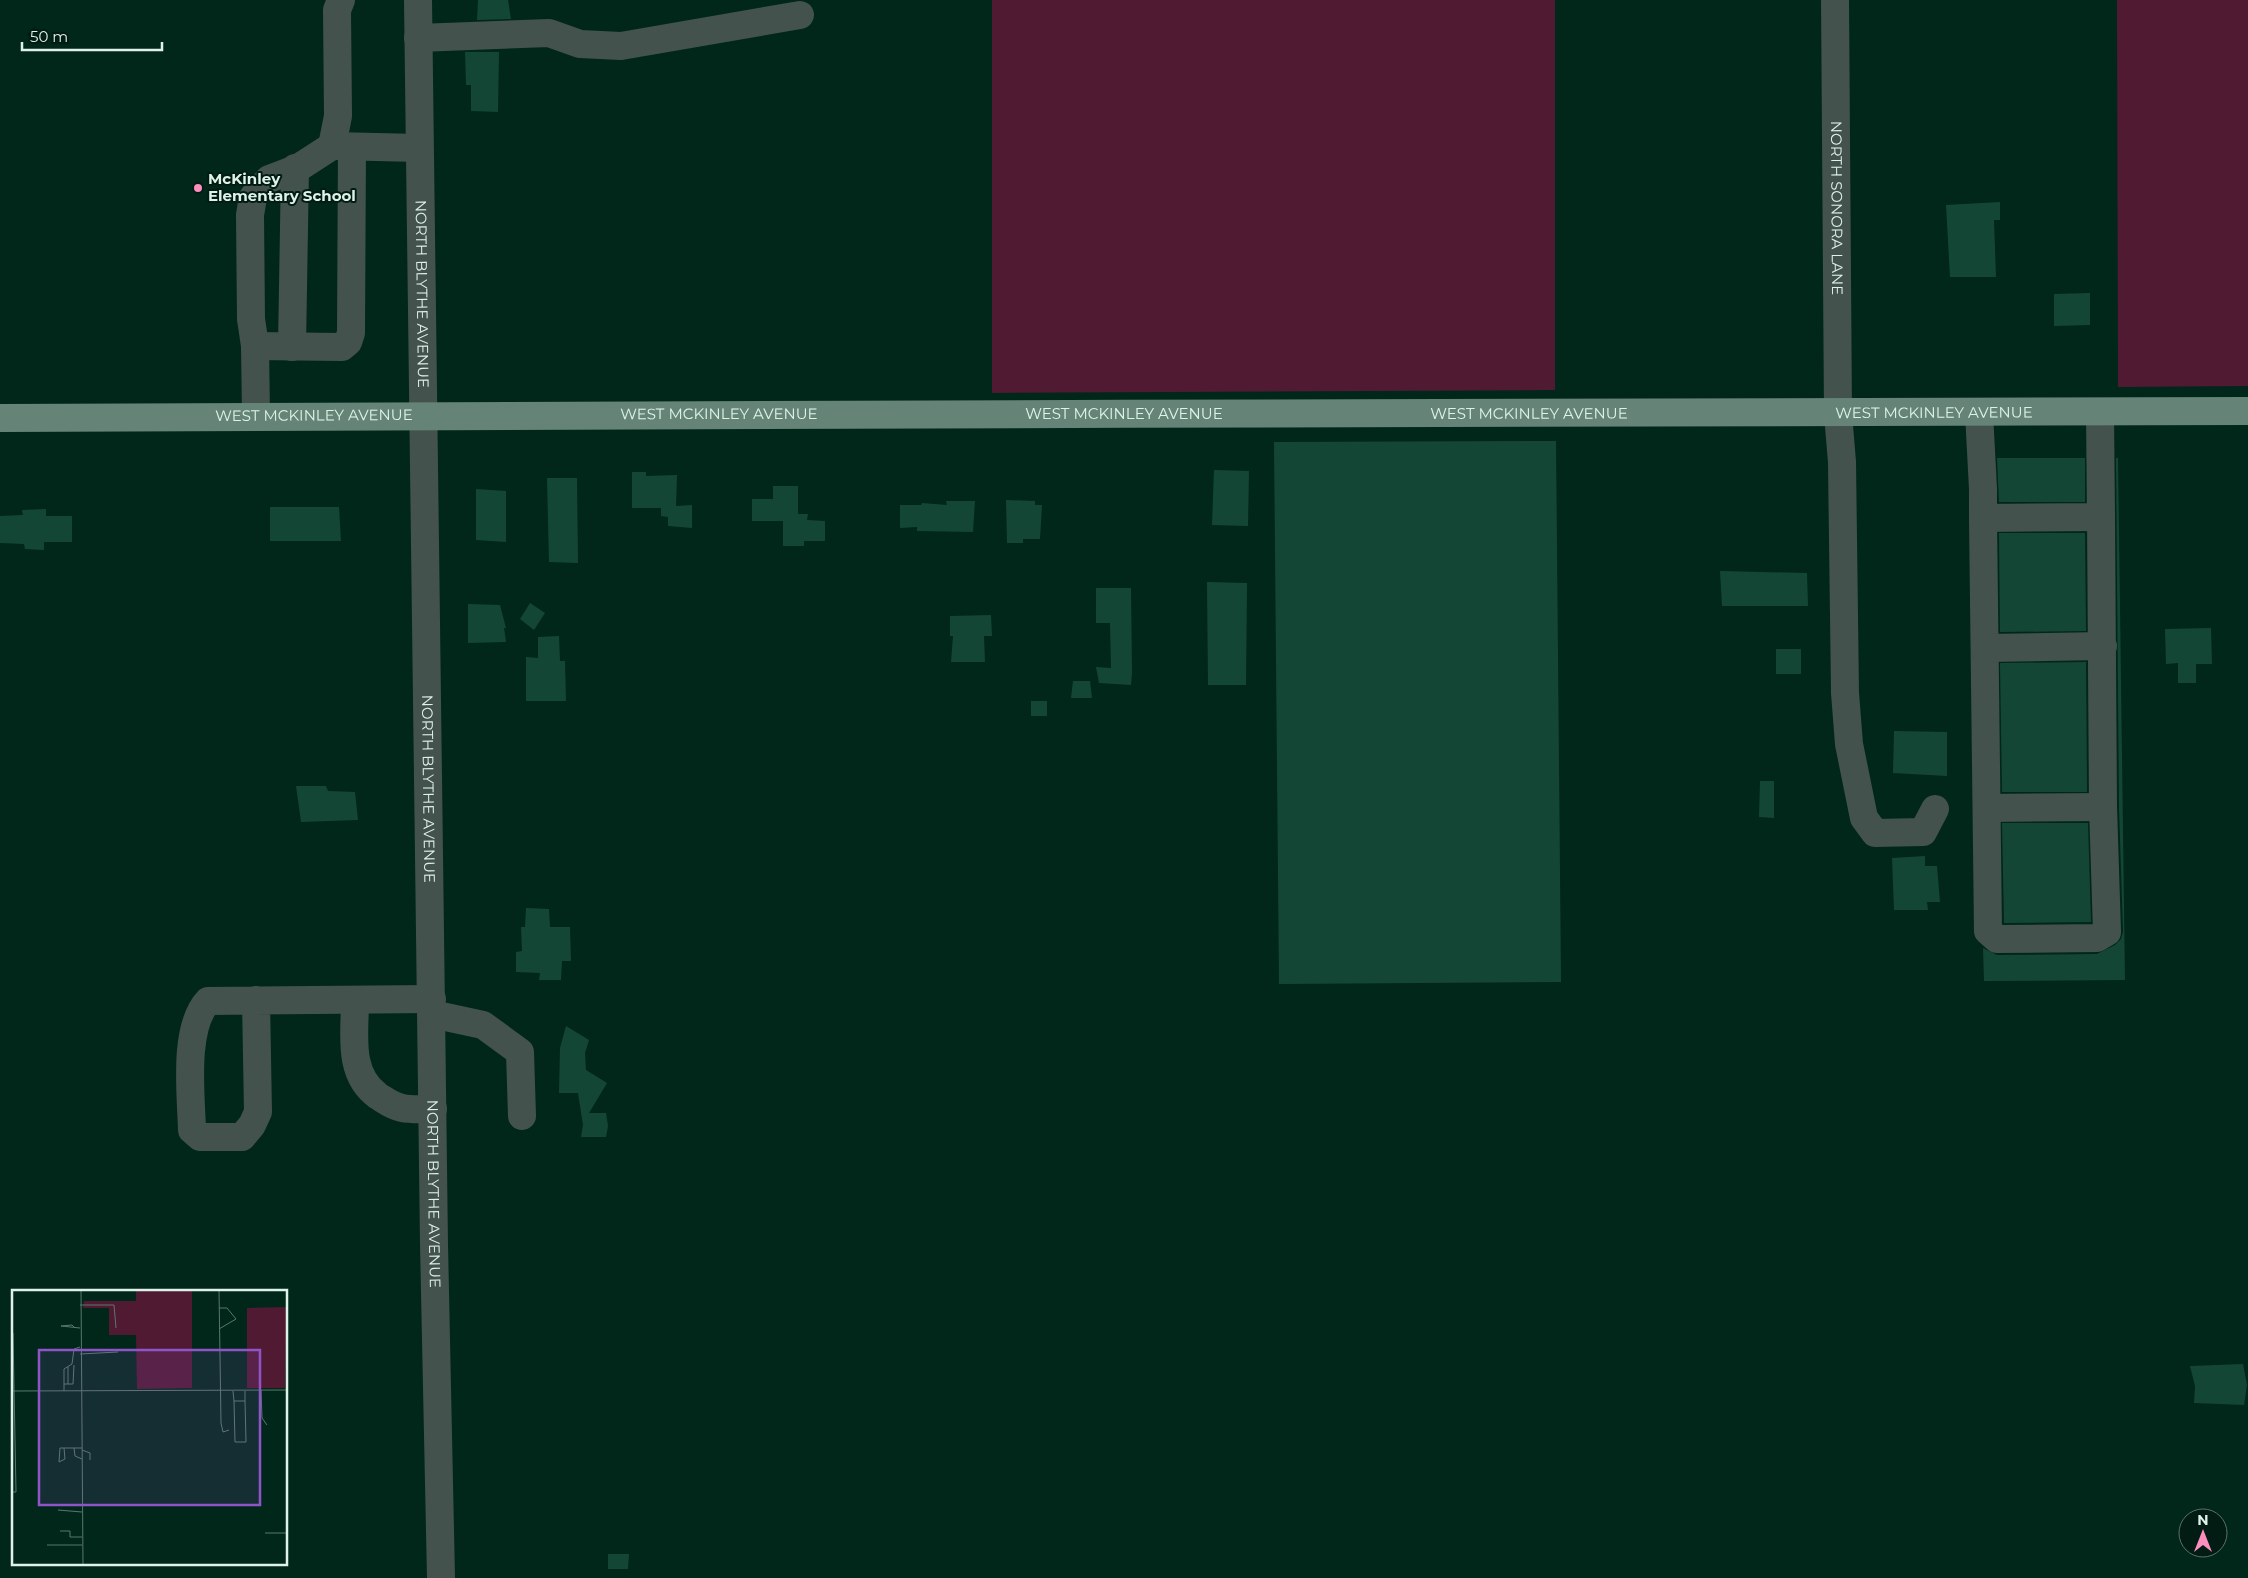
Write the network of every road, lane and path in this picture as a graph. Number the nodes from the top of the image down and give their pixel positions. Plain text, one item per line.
1 (341, 0) edge
2 (418, 0) edge
3 (1835, 0) edge
4 (800, 15) dead end
5 (418, 38) junction
6 (342, 146) junction
7 (419, 148) junction
8 (296, 168) junction
9 (256, 346) junction
10 (292, 347) junction
11 (2248, 411) edge
12 (2100, 412) junction
13 (1979, 413) junction
14 (425, 414) junction
15 (1838, 414) junction
16 (256, 415) junction
17 (0, 418) edge
18 (2102, 517) junction
19 (1983, 518) junction
20 (2103, 646) junction
21 (1985, 648) junction
22 (2104, 807) junction
23 (1987, 808) junction
24 (1935, 810) dead end
25 (256, 1000) junction
26 (355, 1000) junction
27 (432, 1007) junction
28 (433, 1109) junction
29 (522, 1116) dead end
30 (441, 1578) edge

1 - 6 street
2 - 5 street, NORTH BLYTHE AVENUE
3 - 15 street, NORTH SONORA LANE
4 - 5 street
5 - 7 street, NORTH BLYTHE AVENUE
6 - 7 street
6 - 8 street
6 - 10 street
7 - 14 street, NORTH BLYTHE AVENUE
8 - 9 street
8 - 10 street
9 - 10 street
9 - 16 street
11 - 12 main road, WEST MCKINLEY AVENUE
12 - 13 main road, WEST MCKINLEY AVENUE
12 - 18 street
13 - 15 main road, WEST MCKINLEY AVENUE
13 - 19 street
14 - 15 main road, WEST MCKINLEY AVENUE
14 - 16 main road, WEST MCKINLEY AVENUE
14 - 27 street, NORTH BLYTHE AVENUE
15 - 24 street, NORTH SONORA LANE
16 - 17 main road, WEST MCKINLEY AVENUE
18 - 19 street
18 - 20 street
19 - 21 street
20 - 21 street
20 - 22 street
21 - 23 street
22 - 23 street
22 - 23 street
25 - 25 street
25 - 26 street
26 - 27 street
26 - 28 street
27 - 28 street, NORTH BLYTHE AVENUE
27 - 29 street
28 - 30 street, NORTH BLYTHE AVENUE

